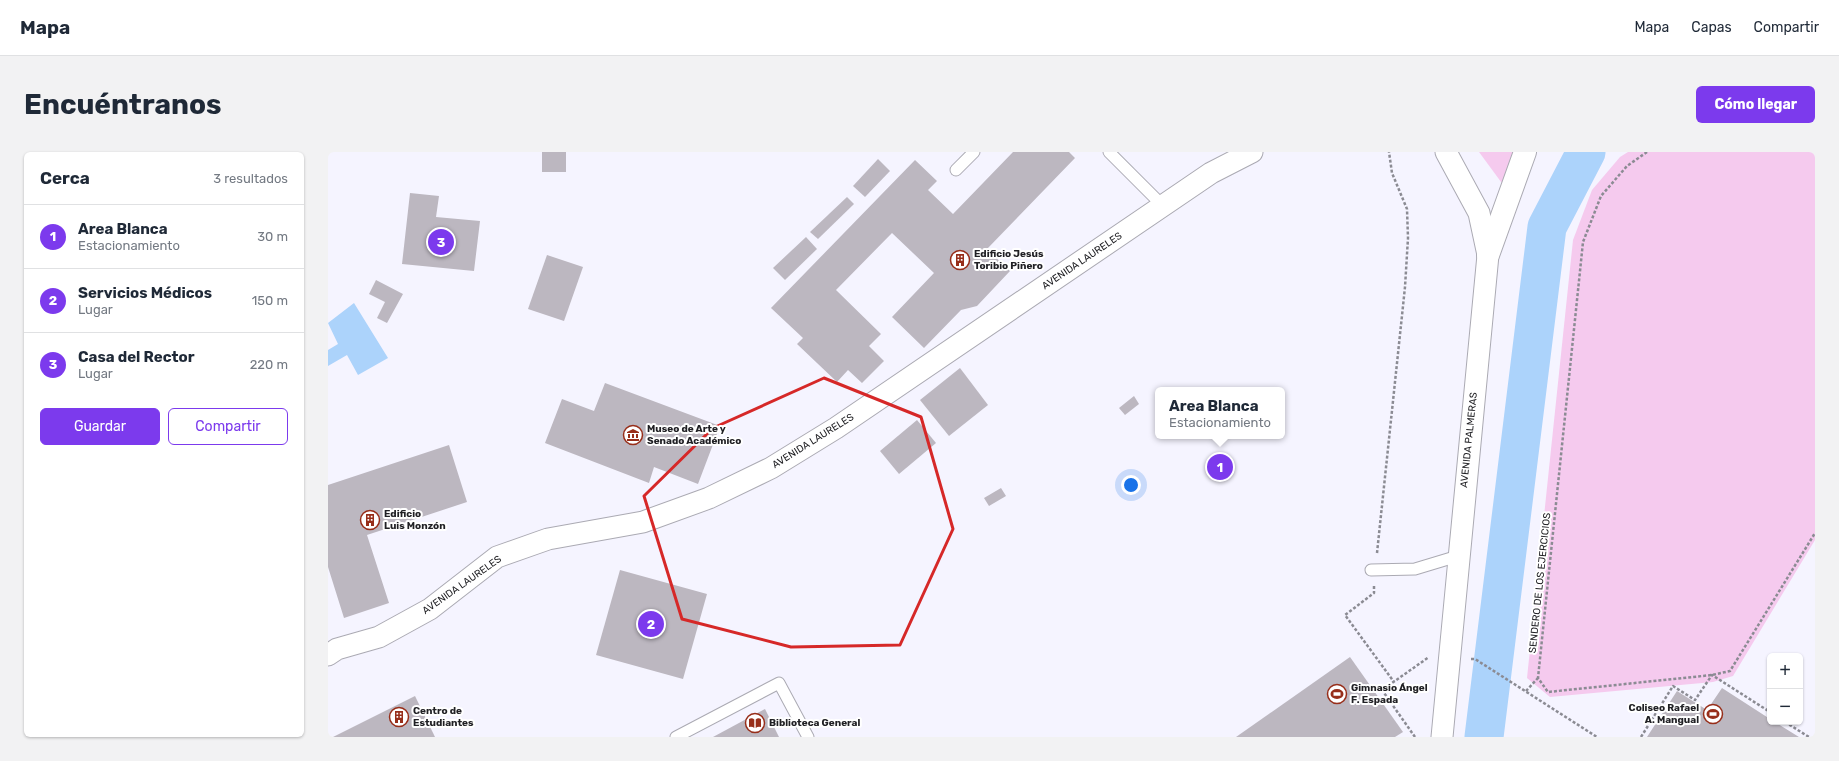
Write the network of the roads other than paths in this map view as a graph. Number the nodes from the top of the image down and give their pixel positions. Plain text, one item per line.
1 (974, 152) edge
2 (1109, 152) edge
3 (1252, 152) edge
4 (1446, 152) edge
5 (1524, 152) edge
6 (956, 170) dead end
7 (1163, 206) junction
8 (1488, 255) junction
9 (1458, 556) junction
10 (1373, 570) road end
11 (331, 649) edge
12 (676, 737) edge
13 (808, 737) edge
14 (1442, 737) edge

1 - 6 lane
2 - 7 lane
3 - 7 street, AVENIDA LAURELES
4 - 8 street, AVENIDA PALMERAS
5 - 8 highway
7 - 11 street, AVENIDA LAURELES
8 - 9 street, AVENIDA PALMERAS
9 - 10 lane
9 - 14 street, AVENIDA PALMERAS
12 - 13 lane

